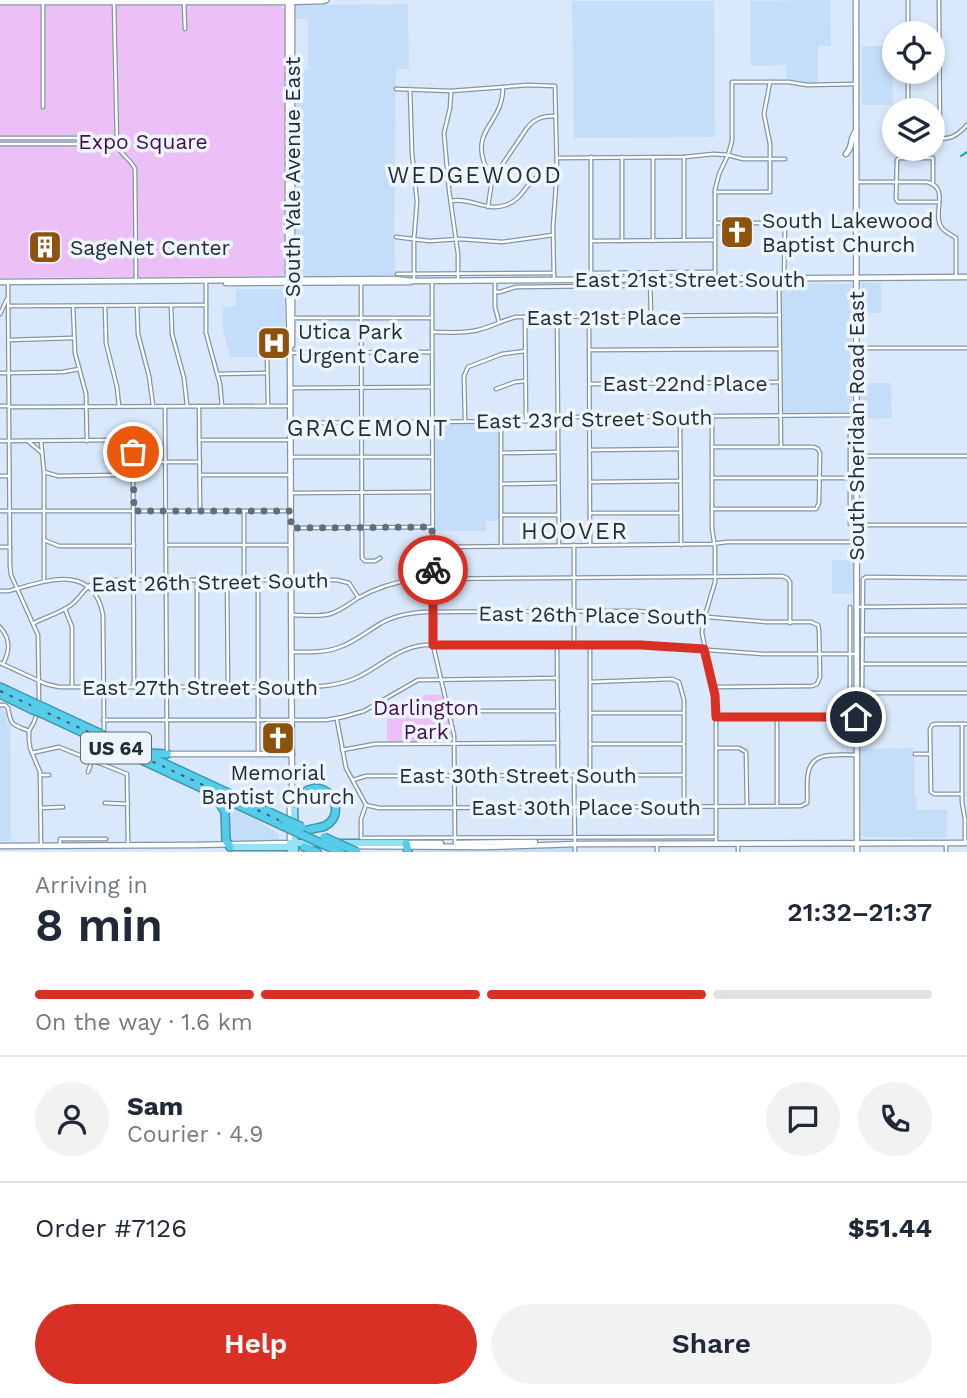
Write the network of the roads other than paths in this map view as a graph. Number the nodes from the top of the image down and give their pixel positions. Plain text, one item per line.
1 (326, 0) edge
2 (856, 0) edge
3 (908, 0) edge
4 (939, 0) edge
5 (8, 1) edge
6 (43, 1) edge
7 (79, 1) edge
8 (114, 1) edge
9 (184, 1) edge
10 (254, 1) edge
11 (290, 1) edge
12 (0, 2) edge
13 (908, 21) edge
14 (185, 29) dead end
15 (770, 82) junction
16 (856, 84) junction
17 (503, 86) junction
18 (396, 89) dead end
19 (410, 89) junction
20 (451, 91) junction
21 (940, 98) edge
22 (43, 107) dead end
23 (556, 116) junction
24 (966, 128) edge
25 (856, 130) junction
26 (0, 138) edge
27 (117, 138) junction
28 (945, 139) edge
29 (0, 144) edge
30 (117, 144) junction
31 (846, 154) dead end
32 (728, 155) junction
33 (653, 157) junction
34 (684, 157) junction
35 (556, 158) junction
36 (591, 158) junction
37 (622, 158) junction
38 (770, 159) junction
39 (785, 159) dead end
40 (557, 172) junction
41 (492, 180) junction
42 (856, 182) junction
43 (896, 182) junction
44 (935, 185) junction
45 (715, 192) junction
46 (451, 201) junction
47 (939, 202) junction
48 (488, 207) junction
49 (715, 223) junction
50 (553, 235) junction
51 (396, 237) dead end
52 (414, 239) junction
53 (457, 239) junction
54 (684, 240) junction
55 (715, 240) junction
56 (591, 241) junction
57 (622, 241) junction
58 (653, 241) junction
59 (414, 273) junction
60 (458, 273) junction
61 (554, 273) junction
62 (715, 275) junction
63 (591, 276) junction
64 (856, 277) junction
65 (956, 277) junction
66 (967, 277) edge
67 (395, 278) junction
68 (458, 280) junction
69 (495, 280) junction
70 (554, 280) junction
71 (781, 280) junction
72 (360, 281) junction
73 (414, 281) junction
74 (432, 281) junction
75 (0, 282) edge
76 (8, 282) junction
77 (136, 282) junction
78 (205, 282) junction
79 (290, 282) junction
80 (650, 282) junction
81 (495, 292) junction
82 (9, 296) junction
83 (137, 305) junction
84 (171, 305) junction
85 (206, 305) junction
86 (9, 306) junction
87 (73, 306) junction
88 (105, 306) junction
89 (0, 314) edge
90 (780, 315) junction
91 (650, 316) junction
92 (525, 317) junction
93 (557, 317) junction
94 (589, 317) junction
95 (292, 318) junction
96 (361, 318) junction
97 (432, 318) junction
98 (499, 322) junction
99 (432, 332) junction
100 (73, 338) junction
101 (7, 339) junction
102 (856, 348) junction
103 (967, 348) edge
104 (780, 349) junction
105 (589, 350) junction
106 (525, 351) junction
107 (432, 352) junction
108 (290, 353) junction
109 (361, 353) junction
110 (79, 369) junction
111 (0, 373) edge
112 (9, 373) junction
113 (268, 373) junction
114 (218, 374) junction
115 (526, 381) junction
116 (780, 382) junction
117 (590, 384) junction
118 (361, 387) junction
119 (432, 387) junction
120 (290, 388) junction
121 (496, 389) dead end
122 (0, 406) edge
123 (153, 406) junction
124 (166, 406) junction
125 (187, 406) junction
126 (199, 406) junction
127 (222, 406) junction
128 (268, 406) junction
129 (290, 406) junction
130 (9, 407) junction
131 (87, 407) junction
132 (119, 407) junction
133 (856, 415) junction
134 (712, 416) junction
135 (780, 416) junction
136 (590, 417) junction
137 (680, 417) junction
138 (432, 421) junction
139 (465, 421) junction
140 (501, 421) junction
141 (526, 421) junction
142 (558, 421) junction
143 (290, 422) junction
144 (361, 422) junction
145 (850, 431) dead end
146 (200, 440) junction
147 (290, 440) junction
148 (0, 441) edge
149 (9, 441) junction
150 (27, 441) junction
151 (41, 441) junction
152 (87, 441) junction
153 (712, 447) junction
154 (780, 447) junction
155 (680, 449) junction
156 (590, 450) junction
157 (558, 452) junction
158 (42, 453) junction
159 (501, 453) junction
160 (856, 456) junction
161 (967, 456) edge
162 (290, 457) junction
163 (362, 457) junction
164 (432, 457) junction
165 (133, 462) junction
166 (166, 462) junction
167 (200, 462) junction
168 (133, 470) junction
169 (44, 472) junction
170 (200, 475) junction
171 (290, 475) junction
172 (0, 476) edge
173 (9, 476) junction
174 (712, 478) junction
175 (820, 478) junction
176 (853, 478) junction
177 (680, 481) junction
178 (590, 482) junction
179 (501, 484) junction
180 (558, 484) junction
181 (362, 492) junction
182 (432, 492) junction
183 (291, 493) junction
184 (712, 509) junction
185 (0, 511) edge
186 (10, 511) junction
187 (44, 511) junction
188 (134, 511) junction
189 (166, 511) junction
190 (200, 511) junction
191 (244, 511) junction
192 (291, 511) junction
193 (590, 513) junction
194 (680, 513) junction
195 (501, 515) junction
196 (558, 515) junction
197 (853, 524) junction
198 (967, 525) edge
199 (362, 527) junction
200 (432, 527) junction
201 (291, 528) junction
202 (44, 540) junction
203 (856, 542) junction
204 (715, 543) junction
205 (166, 545) junction
206 (244, 545) junction
207 (291, 545) junction
208 (559, 545) junction
209 (574, 545) junction
210 (590, 545) junction
211 (681, 545) junction
212 (134, 546) junction
213 (501, 546) junction
214 (0, 547) edge
215 (10, 547) junction
216 (432, 547) junction
217 (380, 558) dead end
218 (415, 559) dead end
219 (433, 561) junction
220 (715, 576) junction
221 (574, 578) junction
222 (967, 578) edge
223 (197, 579) junction
224 (228, 579) junction
225 (244, 579) junction
226 (258, 579) junction
227 (433, 579) junction
228 (134, 580) junction
229 (166, 580) junction
230 (291, 580) junction
231 (44, 582) junction
232 (87, 587) junction
233 (18, 589) junction
234 (0, 591) edge
235 (359, 598) junction
236 (856, 607) junction
237 (967, 607) edge
238 (65, 609) junction
239 (433, 612) junction
240 (574, 612) junction
241 (291, 615) junction
242 (705, 617) junction
243 (34, 623) junction
244 (790, 623) junction
245 (0, 627) edge
246 (862, 635) junction
247 (967, 635) edge
248 (433, 645) junction
249 (557, 645) junction
250 (574, 645) junction
251 (590, 645) junction
252 (704, 649) junction
253 (292, 652) junction
254 (820, 654) junction
255 (853, 654) junction
256 (2, 664) edge
257 (862, 664) junction
258 (967, 664) edge
259 (440, 678) junction
260 (558, 678) junction
261 (40, 681) junction
262 (590, 682) junction
263 (0, 687) edge
264 (72, 687) junction
265 (103, 687) junction
266 (134, 687) junction
267 (167, 687) junction
268 (197, 687) junction
269 (228, 687) junction
270 (258, 687) junction
271 (292, 687) junction
272 (713, 687) junction
273 (859, 693) junction
274 (967, 693) edge
275 (0, 694) edge
276 (850, 701) dead end
277 (0, 705) edge
278 (33, 706) junction
279 (42, 710) junction
280 (449, 711) junction
281 (558, 711) junction
282 (590, 713) junction
283 (684, 713) junction
284 (716, 717) junction
285 (776, 717) junction
286 (856, 717) junction
287 (336, 719) junction
288 (103, 720) junction
289 (167, 720) junction
290 (258, 720) junction
291 (292, 720) junction
292 (962, 724) junction
293 (967, 724) edge
294 (104, 729) dead end
295 (29, 731) junction
296 (454, 743) junction
297 (558, 743) junction
298 (590, 744) junction
299 (684, 744) junction
300 (716, 748) junction
301 (342, 750) junction
302 (32, 753) junction
303 (143, 753) junction
304 (167, 754) junction
305 (258, 754) junction
306 (292, 754) junction
307 (915, 754) dead end
308 (930, 754) junction
309 (856, 755) junction
310 (92, 760) junction
311 (88, 772) dead end
312 (40, 775) junction
313 (49, 775) dead end
314 (454, 775) junction
315 (558, 775) junction
316 (575, 775) junction
317 (590, 775) junction
318 (684, 775) junction
319 (353, 780) junction
320 (292, 792) junction
321 (214, 794) junction
322 (962, 794) junction
323 (105, 803) dead end
324 (128, 804) junction
325 (295, 804) junction
326 (366, 805) junction
327 (716, 806) junction
328 (747, 806) junction
329 (777, 806) junction
330 (63, 807) dead end
331 (455, 807) junction
332 (574, 807) junction
333 (684, 807) junction
334 (965, 807) edge
335 (40, 808) junction
336 (283, 822) junction
337 (305, 828) junction
338 (106, 839) dead end
339 (716, 840) junction
340 (575, 841) junction
341 (228, 842) junction
342 (455, 842) junction
343 (657, 843) junction
344 (738, 843) junction
345 (856, 843) junction
346 (946, 843) junction
347 (966, 843) edge
348 (218, 844) joint
349 (60, 845) junction
350 (128, 845) junction
351 (0, 846) edge
352 (41, 846) junction
353 (200, 847) junction
354 (294, 847) edge
355 (407, 847) edge
356 (253, 849) edge
357 (317, 852) edge
358 (340, 852) edge
359 (357, 852) edge
360 (575, 852) edge
361 (657, 852) edge
362 (738, 852) edge
363 (857, 852) edge
364 (946, 852) edge

1 - 11 main road
2 - 16 main road, South Sheridan Road East
3 - 13 street
4 - 21 street
5 - 6 main road
5 - 12 main road
6 - 7 main road
6 - 22 street
7 - 8 main road
8 - 9 main road
8 - 27 street
9 - 10 main road
9 - 14 street
10 - 11 main road
11 - 79 main road, South Yale Avenue East
15 - 16 street
15 - 32 street
15 - 38 street
16 - 25 main road, South Sheridan Road East
17 - 20 street
17 - 23 street
17 - 41 street
18 - 19 street
19 - 20 street
19 - 52 street
20 - 46 street
23 - 35 street
23 - 41 street
24 - 28 street
25 - 31 main road
25 - 42 main road, South Sheridan Road East
26 - 27 street
27 - 30 street
29 - 30 street
30 - 77 street
32 - 34 street
32 - 38 street
32 - 45 street
33 - 34 street
33 - 37 street
33 - 58 street
34 - 54 street
35 - 36 street
35 - 40 street
36 - 37 street
36 - 56 street
37 - 57 street
38 - 39 street
38 - 45 street
40 - 48 street
40 - 50 street
41 - 48 street
42 - 43 street
42 - 64 main road, South Sheridan Road East
43 - 44 street
43 - 44 street
43 - 47 street
44 - 47 street
45 - 49 street
46 - 48 street
46 - 53 street
47 - 65 street
49 - 55 street
49 - 71 street
50 - 53 street
50 - 61 street
51 - 52 street
52 - 53 street
52 - 59 street
53 - 60 street
54 - 55 street
54 - 58 street
55 - 62 street
56 - 57 street
56 - 63 street
57 - 58 street
59 - 60 street, East 21st Street South
59 - 67 street, East 21st Street South
59 - 73 street
60 - 61 street, East 21st Street South
60 - 68 street
61 - 70 street
62 - 63 street, East 21st Street South
62 - 71 main road, East 21st Street South
62 - 80 main road, East 21st Street South
63 - 70 main road, East 21st Street South
63 - 80 main road, East 21st Street South
64 - 65 main road, East 21st Street South
64 - 71 main road, East 21st Street South
64 - 102 main road, South Sheridan Road East
65 - 66 main road, East 21st Street South
67 - 72 main road, East 21st Street South
67 - 73 main road, East 21st Street South
68 - 69 main road, East 21st Street South
68 - 74 main road, East 21st Street South
69 - 70 main road, East 21st Street South
69 - 81 street
71 - 80 street, East 21st Street South
71 - 90 street
72 - 79 main road, East 21st Street South
72 - 96 street
73 - 74 main road, East 21st Street South
74 - 97 street
75 - 76 main road, East 21st Street South
76 - 77 main road, East 21st Street South
76 - 82 street
77 - 78 main road, East 21st Street South
78 - 79 main road, East 21st Street South
78 - 85 street
79 - 95 main road, South Yale Avenue East
79 - 108 main road, South Yale Avenue East
80 - 81 street, East 21st Street South
80 - 91 street
81 - 98 street
82 - 86 street
82 - 89 street
83 - 84 street
83 - 88 street
83 - 123 street
84 - 85 street
84 - 125 street
85 - 114 street
86 - 87 street
86 - 101 street
87 - 88 street
87 - 100 street
88 - 132 street
90 - 91 street, East 21st Place
90 - 104 street
91 - 94 street, East 21st Place
92 - 93 street, East 21st Place
92 - 98 street, East 21st Place
92 - 106 street
93 - 94 street, East 21st Place
93 - 142 street
94 - 105 street
95 - 96 street
95 - 108 main road, South Yale Avenue East
96 - 97 street
96 - 109 street
97 - 99 street
98 - 99 street, East 21st Place
99 - 107 street
100 - 101 street
100 - 110 street
101 - 112 street
102 - 103 street
102 - 133 main road, South Sheridan Road East
104 - 105 street
104 - 116 street
105 - 117 street
106 - 115 street
106 - 139 street
107 - 109 street
107 - 119 street
108 - 109 street
108 - 113 street
108 - 120 main road, South Yale Avenue East
109 - 118 street
110 - 112 street
110 - 131 street
111 - 112 street
112 - 130 street
113 - 114 street
113 - 128 street
114 - 127 street
115 - 121 street
115 - 141 street
116 - 117 street, East 22nd Place
116 - 135 street
117 - 136 street
118 - 119 street
118 - 120 street
118 - 144 street
119 - 138 street
120 - 129 main road, South Yale Avenue East
122 - 130 street
123 - 124 street
123 - 132 street
124 - 125 street
124 - 166 street
125 - 126 street
126 - 127 street
126 - 146 street
127 - 128 street
128 - 129 street
129 - 143 main road, South Yale Avenue East
130 - 131 street
130 - 149 street
131 - 132 street
131 - 152 street
133 - 135 street, East 23rd Street South
133 - 160 main road, South Sheridan Road East
134 - 135 street, East 23rd Street South
134 - 137 street, East 23rd Street South
134 - 153 street
135 - 154 street
136 - 137 street, East 23rd Street South
136 - 142 street, East 23rd Street South
136 - 156 street
137 - 155 street
138 - 139 street, East 23rd Street South
138 - 144 street, East 23rd Street South
138 - 164 street
139 - 140 street, East 23rd Street South
140 - 141 street, East 23rd Street South
140 - 159 street
141 - 142 street, East 23rd Street South
142 - 157 street
143 - 144 street, East 23rd Street South
143 - 147 main road, South Yale Avenue East
144 - 163 street
145 - 176 street, South Sheridan Road East
146 - 147 street
146 - 167 street
147 - 162 main road, South Yale Avenue East
148 - 149 street
149 - 150 street
149 - 173 street
150 - 151 street
150 - 158 street
151 - 152 street
151 - 158 street
152 - 165 street
153 - 154 street
153 - 174 street
154 - 175 street
155 - 156 street
155 - 177 street
156 - 178 street
157 - 159 street
157 - 180 street
158 - 169 street
159 - 179 street
160 - 161 street
160 - 176 main road, South Sheridan Road East
162 - 163 street
162 - 171 main road, South Yale Avenue East
163 - 164 street
163 - 181 street
164 - 182 street
165 - 166 street
165 - 168 street
166 - 167 street
166 - 189 street
167 - 170 street
168 - 169 street
168 - 188 street
169 - 187 street
170 - 171 street
170 - 190 street
171 - 183 main road, South Yale Avenue East
172 - 173 street
173 - 186 street
174 - 175 street
174 - 184 street
175 - 176 street
175 - 184 street
176 - 197 main road, South Sheridan Road East
177 - 178 street
177 - 194 street
178 - 193 street
179 - 180 street
179 - 195 street
180 - 196 street
181 - 182 street
181 - 183 street
181 - 199 street
182 - 200 street
183 - 192 main road, South Yale Avenue East
184 - 204 street
185 - 186 street
186 - 187 street
186 - 215 street
187 - 188 street
187 - 202 street
188 - 189 street
188 - 212 street
189 - 190 street
189 - 205 street
190 - 191 street
191 - 192 street
191 - 206 street
192 - 201 main road, South Yale Avenue East
193 - 194 street
193 - 210 street
194 - 211 street
195 - 196 street
195 - 213 street
196 - 208 street
197 - 198 street
197 - 203 main road, South Sheridan Road East
199 - 200 street
199 - 201 street
199 - 217 street
200 - 216 street
201 - 207 main road, South Yale Avenue East
202 - 212 street
202 - 231 street
203 - 204 street
203 - 236 main road, South Sheridan Road East
204 - 211 street
204 - 220 street
205 - 206 street
205 - 229 street
206 - 207 street
206 - 225 street
207 - 230 main road, South Yale Avenue East
208 - 209 street
208 - 213 street
209 - 210 street
209 - 221 street
210 - 211 street
212 - 228 street
213 - 216 street
214 - 215 street
215 - 233 street
216 - 219 street
218 - 219 street
219 - 227 street
220 - 221 street, East 26th Street South
220 - 242 street
220 - 244 street, East 26th Street South
221 - 227 street, East 26th Street South
221 - 240 street
222 - 236 street, South Sheridan Road East
223 - 224 street, East 26th Street South
223 - 229 street, East 26th Street South
223 - 268 street
224 - 225 street, East 26th Street South
224 - 269 street
225 - 226 street, East 26th Street South
226 - 230 street, East 26th Street South
226 - 270 street
227 - 235 street, East 26th Street South
227 - 239 street
228 - 229 street, East 26th Street South
228 - 232 street, East 26th Street South
228 - 266 street
229 - 267 street
230 - 235 street, East 26th Street South
230 - 241 main road, South Yale Avenue East
231 - 232 street, East 26th Street South
231 - 233 street, East 26th Street South
232 - 238 street
232 - 265 street
233 - 234 street, East 26th Street South
233 - 243 street
235 - 241 street
236 - 237 street
236 - 246 street, South Sheridan Road East
236 - 255 main road, South Sheridan Road East
238 - 243 street
238 - 264 street
239 - 240 street, East 26th Place South
239 - 248 street
239 - 253 street, East 26th Place South
240 - 242 street, East 26th Place South
240 - 250 street
241 - 253 main road, South Yale Avenue East
242 - 244 street, East 26th Place South
242 - 252 street
243 - 261 street
244 - 254 street, East 26th Place South
245 - 256 street
246 - 247 street
246 - 257 street, South Sheridan Road East
248 - 249 street, East 27th Street South
248 - 259 street
248 - 271 street, East 27th Street South
249 - 250 street, East 27th Street South
249 - 260 street
250 - 251 street, East 27th Street South
251 - 252 street, East 27th Street South
251 - 262 street
252 - 254 street, East 27th Street South
252 - 272 street
253 - 271 main road, South Yale Avenue East
254 - 255 street, East 27th Street South
254 - 272 street
255 - 273 main road, South Sheridan Road East
255 - 276 street, South Sheridan Road East
256 - 261 street, East 27th Street South
257 - 258 street
257 - 273 street, South Sheridan Road East
259 - 260 street
259 - 280 street
259 - 287 street
260 - 281 street
261 - 264 street, East 27th Street South
261 - 295 street
262 - 282 street
262 - 283 street
263 - 278 highway, US 64
264 - 265 street, East 27th Street South
265 - 266 street, East 27th Street South
265 - 288 street
266 - 267 street, East 27th Street South
267 - 268 street, East 27th Street South
267 - 289 street
268 - 269 street, East 27th Street South
269 - 270 street, East 27th Street South
270 - 271 street, East 27th Street South
270 - 290 street
271 - 291 main road, South Yale Avenue East
272 - 284 street
273 - 274 street
273 - 286 main road, South Sheridan Road East
275 - 278 highway, US 64
277 - 295 street
278 - 279 highway, US 64, bridge
279 - 303 highway, US 64
279 - 321 highway, US 64
280 - 281 street
280 - 296 street
281 - 297 street
282 - 283 street
282 - 298 street
283 - 299 street
284 - 285 street
284 - 300 street
285 - 286 street
285 - 329 street
286 - 309 main road, South Sheridan Road East
287 - 291 street
287 - 301 street
288 - 289 street
288 - 294 street
289 - 290 street
289 - 304 street
290 - 291 street
290 - 305 street
291 - 306 main road, South Yale Avenue East
292 - 293 street
292 - 308 street
292 - 322 street
295 - 302 street
296 - 297 street
296 - 301 street
296 - 314 street
297 - 315 street
298 - 299 street
298 - 317 street
299 - 318 street
300 - 327 street
300 - 328 street
301 - 319 street
302 - 310 street
302 - 312 street
303 - 304 highway
303 - 336 highway, US 64
304 - 305 main road
305 - 306 main road
306 - 320 main road, South Yale Avenue East
307 - 308 street
308 - 322 street
309 - 329 street, East 30th Place South
309 - 345 main road, South Sheridan Road East
310 - 311 street
310 - 324 street
312 - 313 street
312 - 335 street
314 - 315 street, East 30th Street South
314 - 319 street, East 30th Street South
314 - 331 street
315 - 316 street, East 30th Street South
316 - 317 street, East 30th Street South
316 - 332 street
317 - 318 street, East 30th Street South
318 - 333 street
319 - 326 street
320 - 325 main road, South Yale Avenue East
320 - 354 main road, South Yale Avenue East
321 - 336 highway, US 64
321 - 341 highway
322 - 334 street
323 - 324 street
324 - 350 street
325 - 337 highway
325 - 354 main road, South Yale Avenue East
326 - 331 street, East 30th Place South
326 - 342 street
327 - 328 street, East 30th Place South
327 - 333 street, East 30th Place South
327 - 339 street
328 - 329 street, East 30th Place South
330 - 335 street
331 - 332 street, East 30th Place South
331 - 342 street
332 - 333 street, East 30th Place South
332 - 340 street
334 - 347 street
335 - 352 street
336 - 337 highway, US 64, bridge
336 - 358 highway, US 64, bridge
337 - 359 highway, US 64, bridge
338 - 349 street
339 - 340 street
339 - 343 main road
339 - 344 main road
340 - 342 main road
340 - 343 main road
340 - 360 street
341 - 348 highway
341 - 353 main road
341 - 354 main road
341 - 356 main road
342 - 355 main road
343 - 361 street
344 - 345 main road
344 - 362 street
345 - 346 main road
345 - 363 main road, South Sheridan Road East
346 - 347 main road
346 - 364 street
348 - 353 main road
349 - 350 main road
349 - 352 main road
350 - 353 main road
351 - 352 main road
354 - 355 main road
354 - 356 main road
354 - 357 highway

